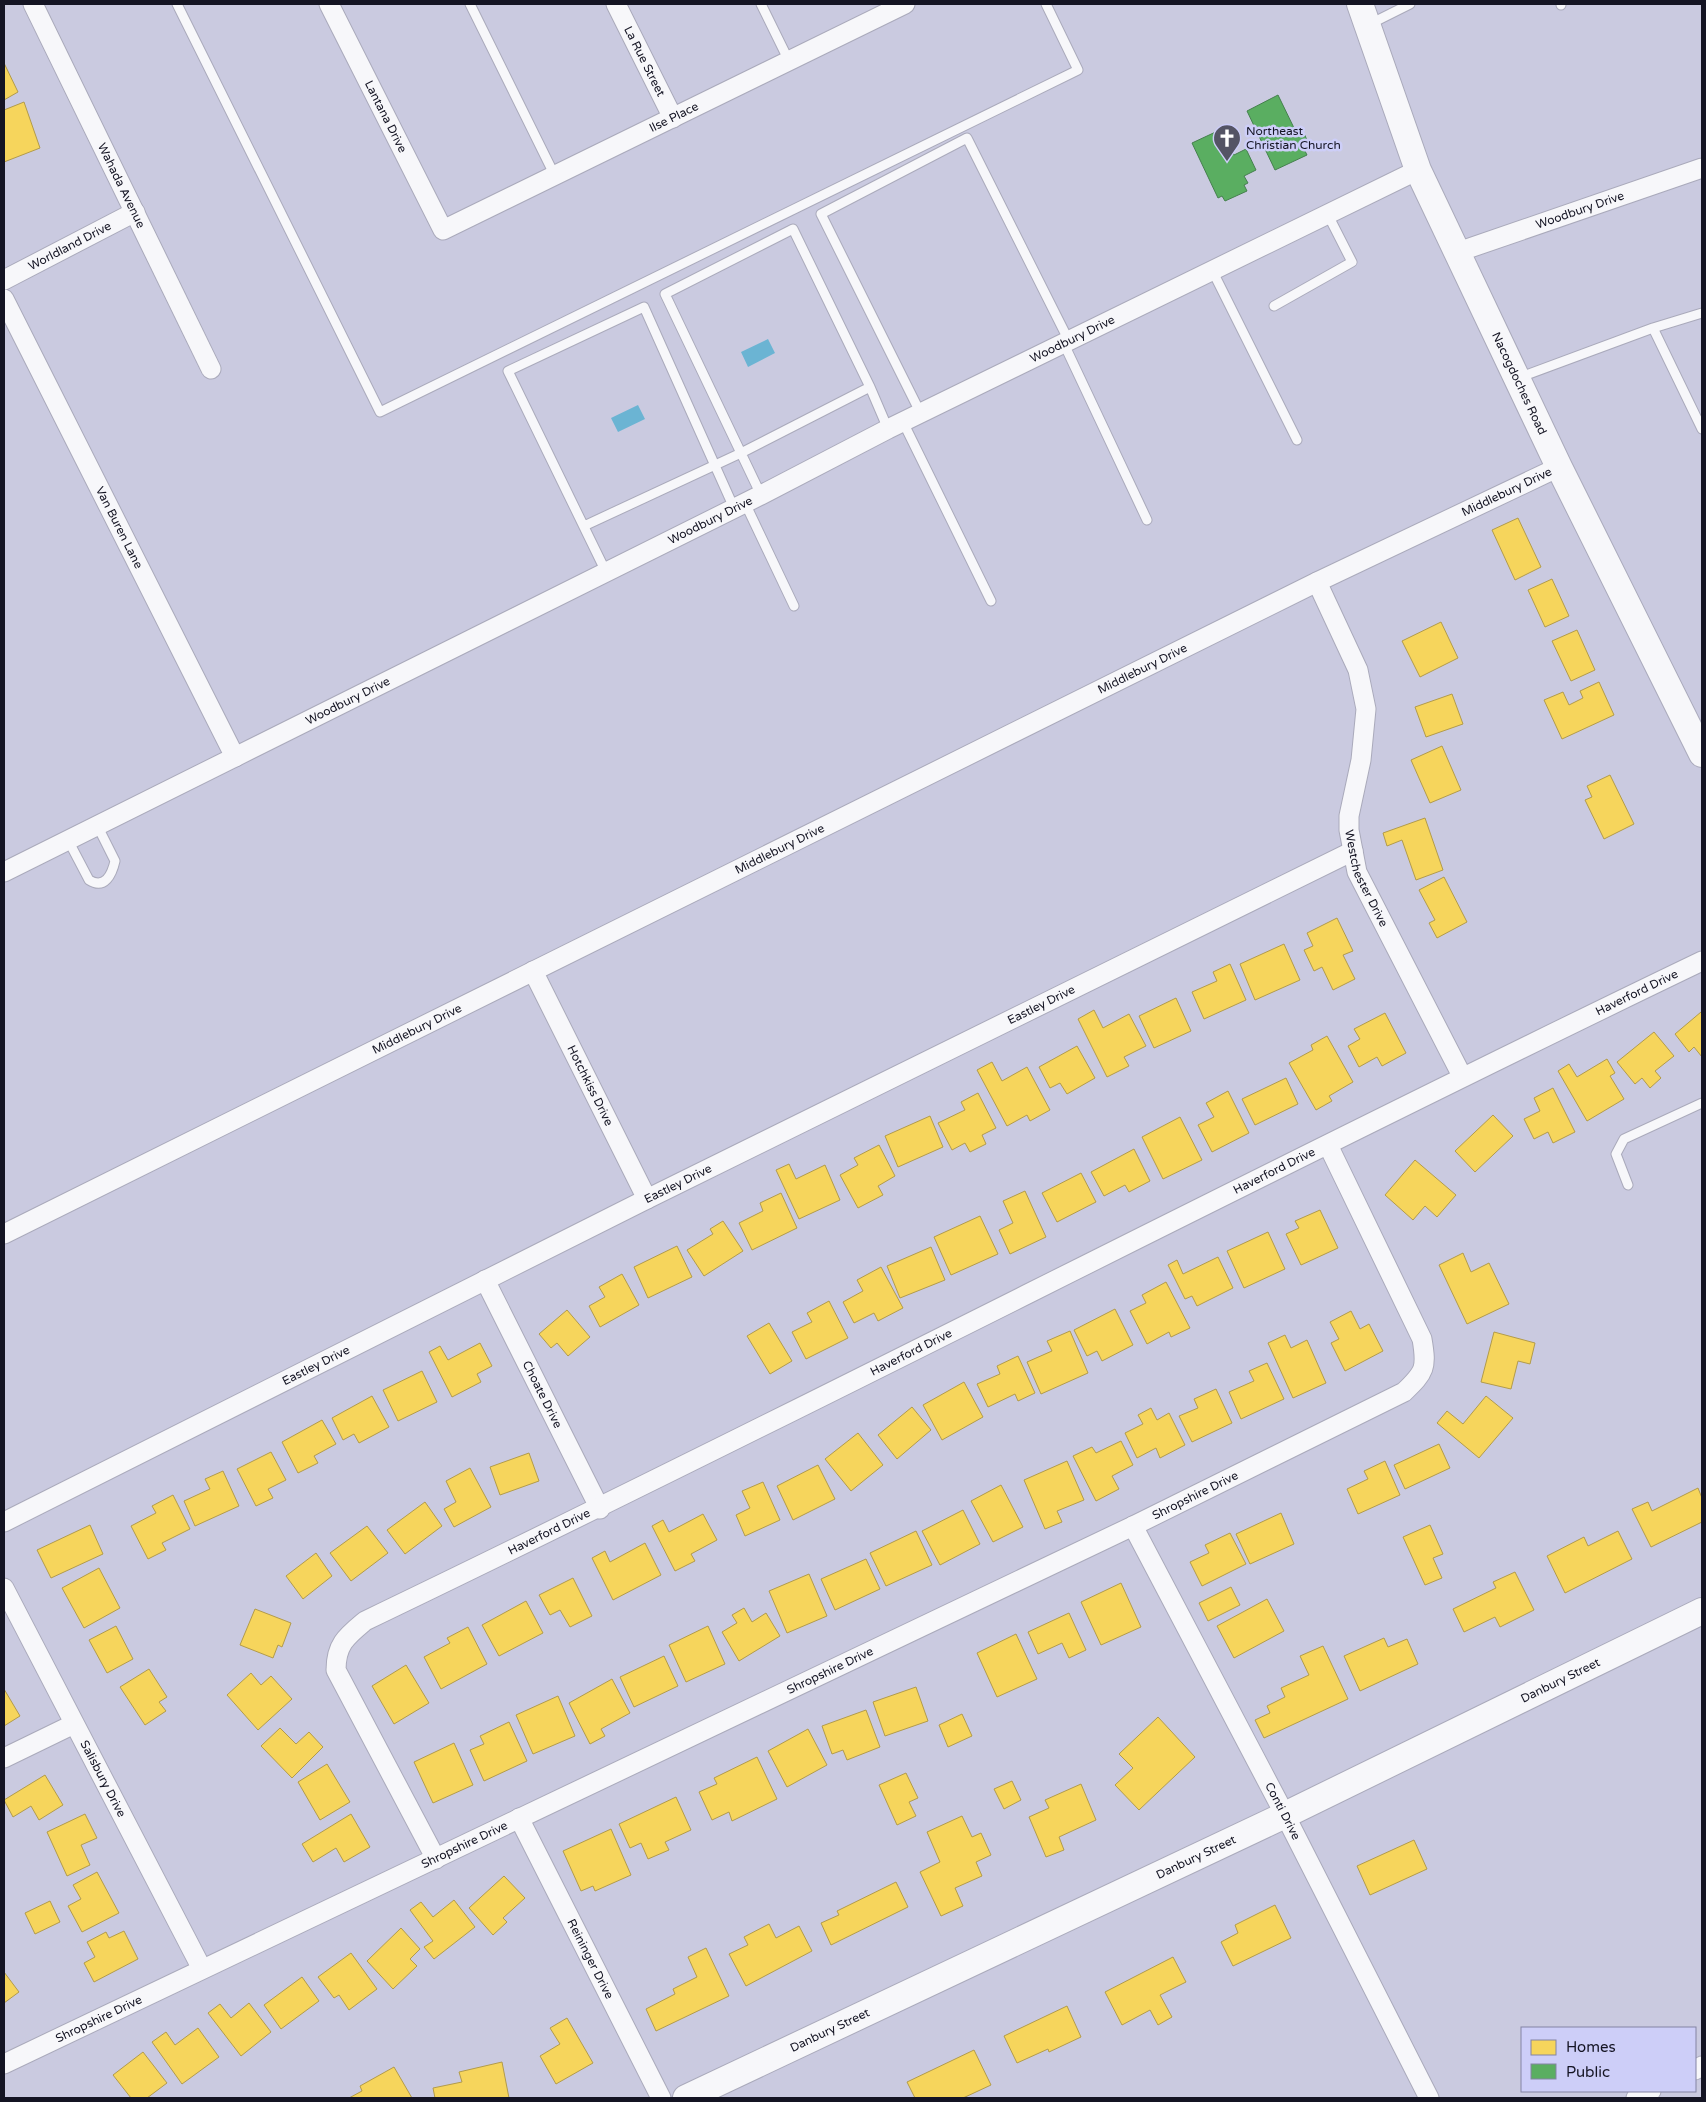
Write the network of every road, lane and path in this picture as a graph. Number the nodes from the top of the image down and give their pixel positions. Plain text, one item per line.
1 (33, 4) edge
2 (177, 4) edge
3 (330, 4) edge
4 (470, 4) edge
5 (616, 4) edge
6 (761, 4) edge
7 (905, 4) edge
8 (1046, 4) edge
9 (1410, 4) edge
10 (1363, 15) edge
11 (789, 61) junction
12 (673, 118) junction
13 (1702, 168) edge
14 (1418, 170) junction
15 (555, 176) junction
16 (134, 212) junction
17 (1327, 212) junction
18 (443, 230) joint
19 (1458, 252) junction
20 (1212, 270) junction
21 (4, 280) edge
22 (4, 299) edge
23 (1274, 306) dead end
24 (1702, 313) edge
25 (1653, 328) junction
26 (1066, 343) junction
27 (211, 369) dead end
28 (1518, 378) junction
29 (870, 387) junction
30 (921, 414) junction
31 (896, 426) junction
32 (1702, 428) edge
33 (1297, 440) dead end
34 (741, 453) junction
35 (716, 465) junction
36 (1559, 467) junction
37 (747, 502) junction
38 (1147, 520) dead end
39 (584, 526) junction
40 (606, 572) junction
41 (1317, 582) junction
42 (991, 601) dead end
43 (794, 606) dead end
44 (1702, 754) edge
45 (235, 757) junction
46 (98, 826) junction
47 (68, 840) junction
48 (1353, 851) junction
49 (4, 872) edge
50 (1702, 961) edge
51 (533, 971) junction
52 (1462, 1076) junction
53 (1702, 1103) edge
54 (1328, 1145) junction
55 (1628, 1185) dead end
56 (648, 1199) junction
57 (4, 1234) edge
58 (485, 1280) junction
59 (600, 1508) junction
60 (4, 1522) edge
61 (1133, 1526) junction
62 (4, 1588) edge
63 (1702, 1611) edge
64 (74, 1724) junction
65 (4, 1758) edge
66 (1285, 1815) junction
67 (519, 1818) junction
68 (436, 1859) junction
69 (202, 1969) junction
70 (4, 2064) edge
71 (1649, 2092) edge
72 (661, 2098) edge
73 (686, 2098) edge
74 (1429, 2098) edge
75 (1636, 2098) edge

1 - 16 street, Wahada Avenue
2 - 8 lane
3 - 18 street, Lantana Drive
4 - 15 lane
5 - 12 street, La Rue Street
6 - 11 lane
7 - 11 street, Ilse Place
9 - 10 lane
10 - 14 street, Nacogdoches Road
11 - 12 street, Ilse Place
12 - 15 street, Ilse Place
13 - 19 street, Woodbury Drive
14 - 17 street, Woodbury Drive
14 - 19 street, Nacogdoches Road
15 - 18 street, Ilse Place
16 - 21 street, Worldland Drive
16 - 27 street, Wahada Avenue
17 - 20 street, Woodbury Drive
17 - 23 lane
19 - 28 street, Nacogdoches Road
20 - 26 street, Woodbury Drive
20 - 33 lane
22 - 45 street, Van Buren Lane
24 - 25 lane
25 - 28 lane
25 - 32 lane
26 - 30 street, Woodbury Drive
26 - 30 lane
26 - 38 lane
28 - 36 street, Nacogdoches Road
29 - 31 lane
29 - 34 lane
29 - 34 lane
30 - 31 street, Woodbury Drive
31 - 37 street, Woodbury Drive
31 - 42 lane
34 - 35 lane
34 - 37 lane
35 - 37 lane
35 - 39 lane
35 - 39 lane
36 - 41 street, Middlebury Drive
36 - 44 street, Nacogdoches Road
37 - 40 street, Woodbury Drive
37 - 43 lane
39 - 40 lane
40 - 45 street, Woodbury Drive
41 - 48 street, Westchester Drive
41 - 51 street, Middlebury Drive
45 - 46 street, Woodbury Drive
46 - 47 street, Woodbury Drive
46 - 47 lane
47 - 49 street, Woodbury Drive
48 - 52 street, Westchester Drive
48 - 56 street, Eastley Drive
50 - 52 street, Haverford Drive
51 - 56 street, Hotchkiss Drive
51 - 57 street, Middlebury Drive
52 - 54 street, Haverford Drive
53 - 55 lane
54 - 59 street, Haverford Drive
54 - 61 street, Shropshire Drive
56 - 58 street, Eastley Drive
58 - 59 street, Choate Drive
58 - 60 street, Eastley Drive
59 - 68 street, Haverford Drive
61 - 66 street, Conti Drive
61 - 67 street, Shropshire Drive
62 - 64 street, Salisbury Drive
63 - 66 street, Danbury Street
64 - 65 street
64 - 69 street, Salisbury Drive
66 - 73 street, Danbury Street
66 - 74 street, Conti Drive
67 - 68 street, Shropshire Drive
67 - 72 street, Reininger Drive
68 - 69 street, Shropshire Drive
69 - 70 street, Shropshire Drive
71 - 75 street

